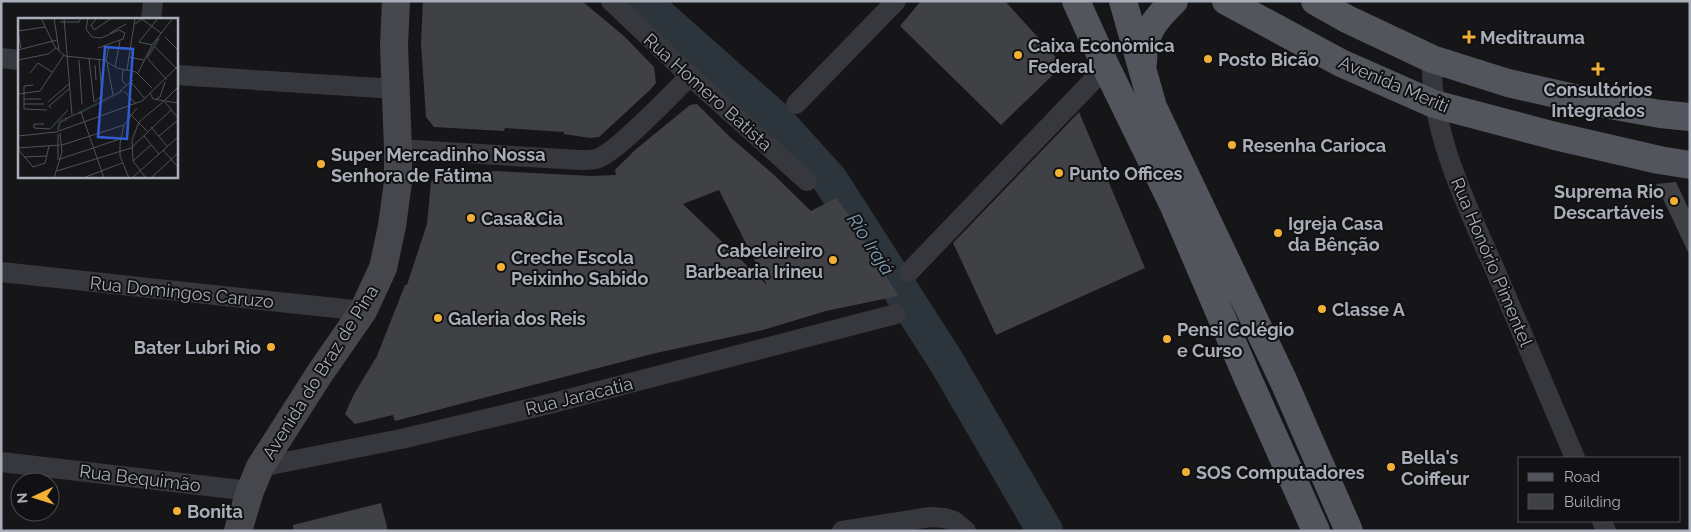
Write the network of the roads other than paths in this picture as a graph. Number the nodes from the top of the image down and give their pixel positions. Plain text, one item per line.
1 (153, 1) edge
2 (396, 1) edge
3 (611, 1) edge
4 (896, 1) edge
5 (1076, 1) edge
6 (1123, 1) edge
7 (1174, 1) edge
8 (1226, 1) edge
9 (1315, 1) edge
10 (151, 18) edge
11 (1, 58) edge
12 (1432, 59) junction
13 (18, 60) edge
14 (1106, 67) junction
15 (1142, 71) junction
16 (178, 76) edge
17 (690, 76) junction
18 (396, 89) junction
19 (796, 104) dead end
20 (1434, 104) junction
21 (1690, 117) edge
22 (398, 149) junction
23 (1690, 165) edge
24 (807, 181) dead end
25 (1, 272) edge
26 (909, 272) dead end
27 (362, 310) junction
28 (896, 314) dead end
29 (1575, 457) edge
30 (1, 462) edge
31 (255, 479) junction
32 (238, 531) edge
33 (842, 531) edge
34 (966, 531) edge
35 (1316, 531) edge
36 (1348, 531) edge

1 - 10 street
2 - 18 street, Avenida do Braz de Pina
3 - 17 street, Rua Homero Batista
4 - 19 street
5 - 14 main road
6 - 15 main road
7 - 15 main road
8 - 20 main road, Avenida Meriti
9 - 12 main road
11 - 13 street
12 - 20 street, Rua Honório Pimentel
12 - 21 main road
14 - 26 street
14 - 35 main road
15 - 36 main road
16 - 18 street
17 - 22 street
17 - 24 street, Rua Homero Batista
18 - 22 street, Avenida do Braz de Pina
20 - 23 main road, Avenida Meriti
20 - 29 street, Rua Honório Pimentel
22 - 27 street, Avenida do Braz de Pina
25 - 27 street, Rua Domingos Caruzo
27 - 31 street, Avenida do Braz de Pina
28 - 31 street, Rua Jaracatia
30 - 31 street, Rua Bequimão
31 - 32 street, Avenida do Braz de Pina
33 - 34 street

